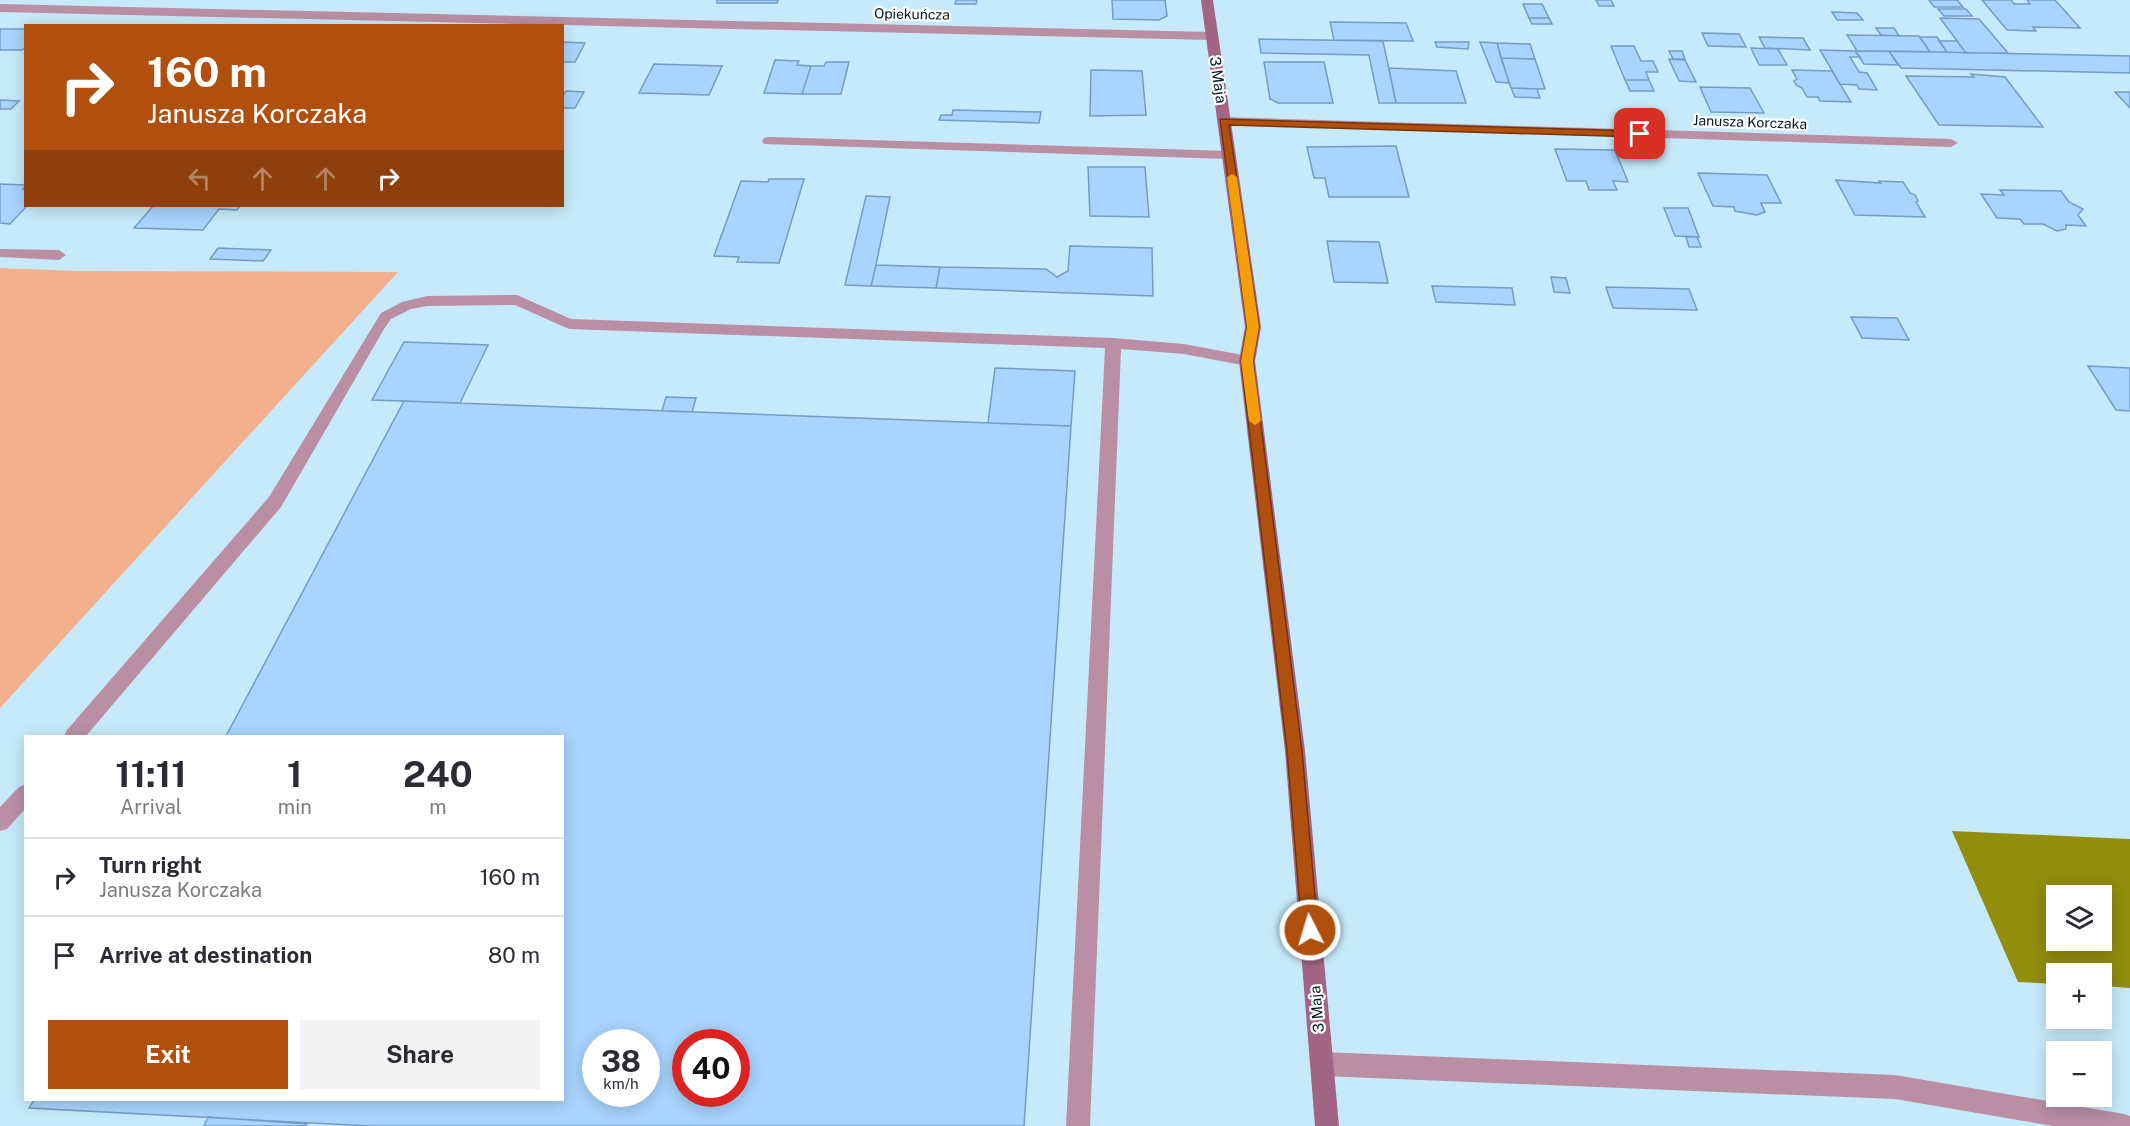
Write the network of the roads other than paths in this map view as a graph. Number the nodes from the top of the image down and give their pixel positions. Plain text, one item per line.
1 (1207, 0) edge
2 (0, 8) edge
3 (1212, 36) junction
4 (1224, 122) junction
5 (769, 141) dead end
6 (1951, 142) dead end
7 (1229, 155) junction
8 (0, 253) edge
9 (59, 255) dead end
10 (1113, 343) junction
11 (1247, 361) junction
12 (75, 735) edge
13 (24, 795) edge
14 (0, 822) edge
15 (1322, 1064) junction
16 (1078, 1126) edge
17 (1327, 1126) edge
18 (2124, 1126) edge

1 - 3 street, 3 Maja
2 - 3 street, Opiekuńcza
3 - 4 street, 3 Maja
4 - 6 street, Janusza Korczaka
4 - 7 street, 3 Maja
5 - 7 street
7 - 11 street, 3 Maja
8 - 9 street
10 - 11 street
10 - 12 street
10 - 16 street
11 - 15 street, 3 Maja
13 - 14 street
15 - 17 street, 3 Maja
15 - 18 street

